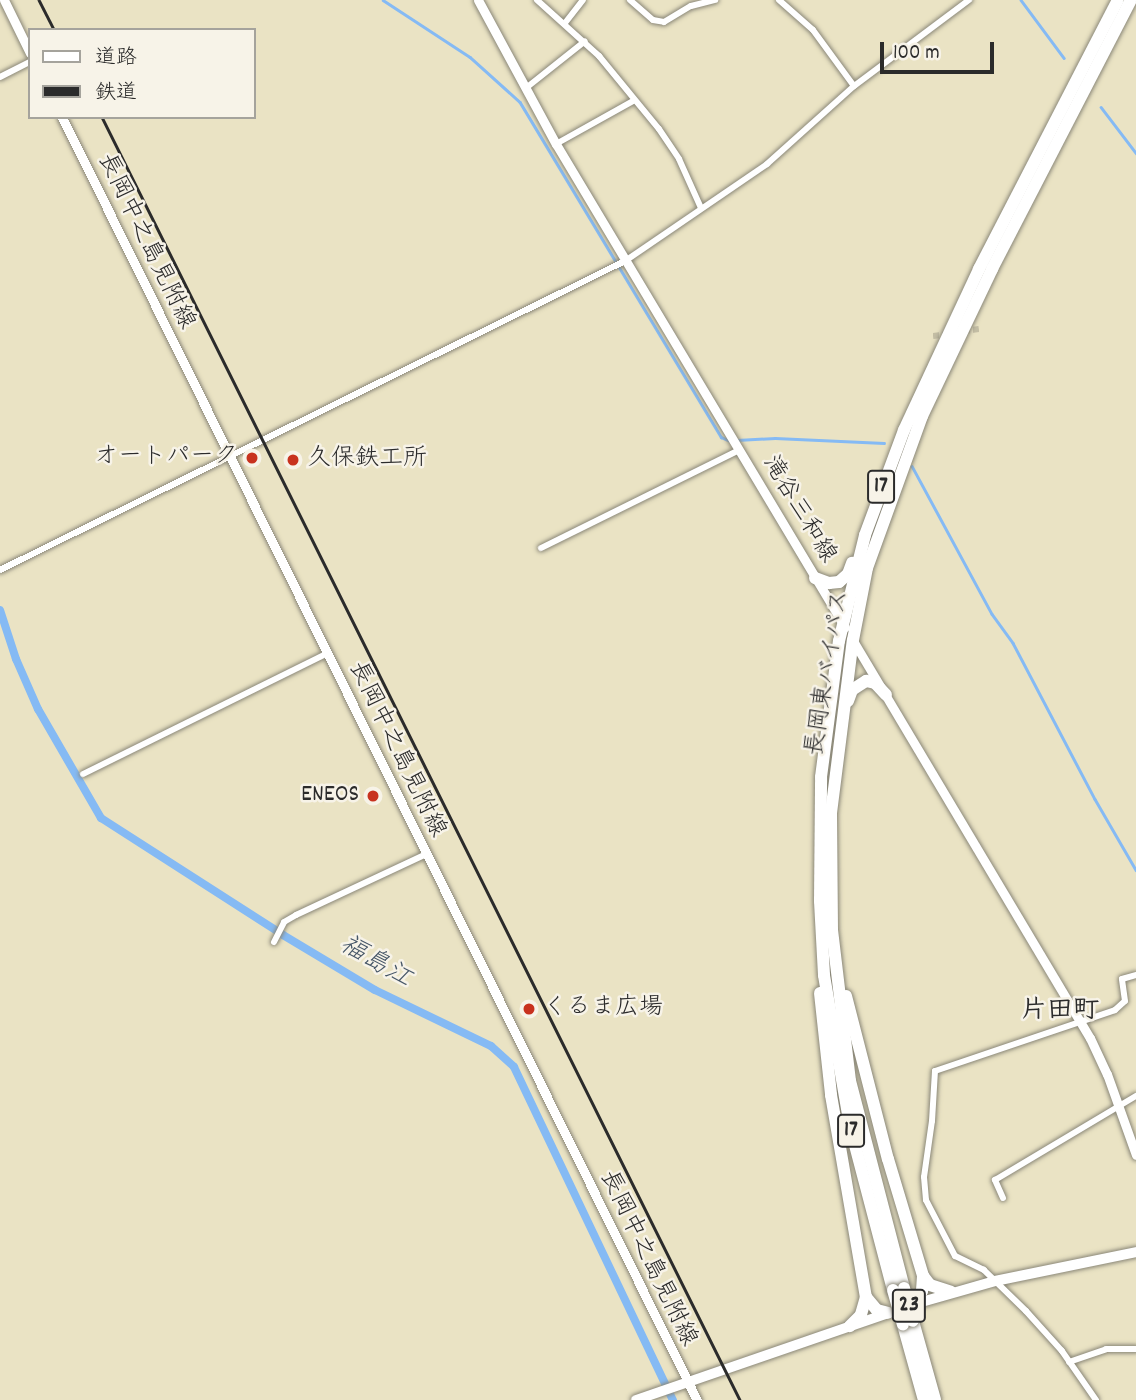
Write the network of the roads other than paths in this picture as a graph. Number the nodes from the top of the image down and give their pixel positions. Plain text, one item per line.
1 (4, 0) edge
2 (478, 0) edge
3 (537, 0) edge
4 (583, 0) edge
5 (630, 0) edge
6 (715, 0) edge
7 (779, 0) edge
8 (969, 0) edge
9 (1118, 0) edge
10 (1131, 0) edge
11 (565, 23) junction
12 (584, 41) junction
13 (28, 49) edge
14 (28, 63) edge
15 (0, 77) edge
16 (854, 86) junction
17 (526, 88) junction
18 (633, 101) junction
19 (63, 119) edge
20 (556, 144) junction
21 (701, 208) junction
22 (625, 261) junction
23 (943, 342) junction
24 (739, 450) junction
25 (229, 457) junction
26 (541, 548) dead end
27 (0, 570) edge
28 (815, 578) junction
29 (843, 624) junction
30 (853, 640) junction
31 (326, 654) junction
32 (886, 695) junction
33 (83, 774) dead end
34 (426, 854) junction
35 (831, 913) junction
36 (275, 940) dead end
37 (1136, 975) edge
38 (836, 1021) junction
39 (1081, 1023) junction
40 (1136, 1096) edge
41 (1119, 1105) junction
42 (1136, 1154) edge
43 (1003, 1198) dead end
44 (1136, 1252) edge
45 (923, 1276) junction
46 (995, 1281) junction
47 (951, 1292) junction
48 (866, 1297) junction
49 (914, 1304) junction
50 (888, 1313) junction
51 (908, 1323) junction
52 (849, 1326) junction
53 (1136, 1349) edge
54 (1069, 1362) junction
55 (682, 1383) junction
56 (636, 1400) edge
57 (697, 1400) edge
58 (924, 1400) edge
59 (935, 1400) edge
60 (1096, 1400) edge

1 - 13 main road
2 - 17 main road, 滝谷三和線
3 - 11 street
4 - 11 street
5 - 6 street
7 - 16 street
8 - 16 street
9 - 23 highway, 長岡東バイパス / 17
10 - 30 highway, 長岡東バイパス / 17
11 - 12 street
12 - 17 street
12 - 18 street
14 - 15 street
16 - 21 street
17 - 20 main road, 滝谷三和線
18 - 20 street
18 - 21 street
19 - 25 main road, 長岡中之島見附線
20 - 22 main road, 滝谷三和線
21 - 22 street
22 - 24 main road, 滝谷三和線
22 - 25 street
23 - 28 highway
23 - 29 highway, 長岡東バイパス / 17
24 - 26 street
24 - 28 main road, 滝谷三和線
25 - 27 street
25 - 31 main road, 長岡中之島見附線
28 - 29 main road, 滝谷三和線
29 - 30 main road, 滝谷三和線
29 - 38 highway, 長岡東バイパス / 17
30 - 32 main road, 滝谷三和線
30 - 35 highway, 長岡東バイパス / 17
31 - 33 street
31 - 34 main road, 長岡中之島見附線
32 - 35 highway
32 - 39 main road, 滝谷三和線
34 - 36 street
34 - 55 main road, 長岡中之島見附線
35 - 38 highway, 長岡東バイパス / 17
37 - 39 street
38 - 45 highway
38 - 48 highway
38 - 51 highway, 17, bridge
39 - 41 main road, 滝谷三和線
39 - 46 street
40 - 41 street
41 - 42 main road, 滝谷三和線
41 - 43 street
44 - 46 main road, 23
45 - 47 highway
45 - 49 highway
46 - 47 main road, 23
46 - 54 street
47 - 49 main road, 23
48 - 50 highway
48 - 52 highway
49 - 50 main road, 23
50 - 52 main road, 23
51 - 58 highway, 17
51 - 59 highway, 17
52 - 55 main road, 23
53 - 54 street
54 - 60 street
55 - 56 main road, 23
55 - 57 main road, 長岡中之島見附線

